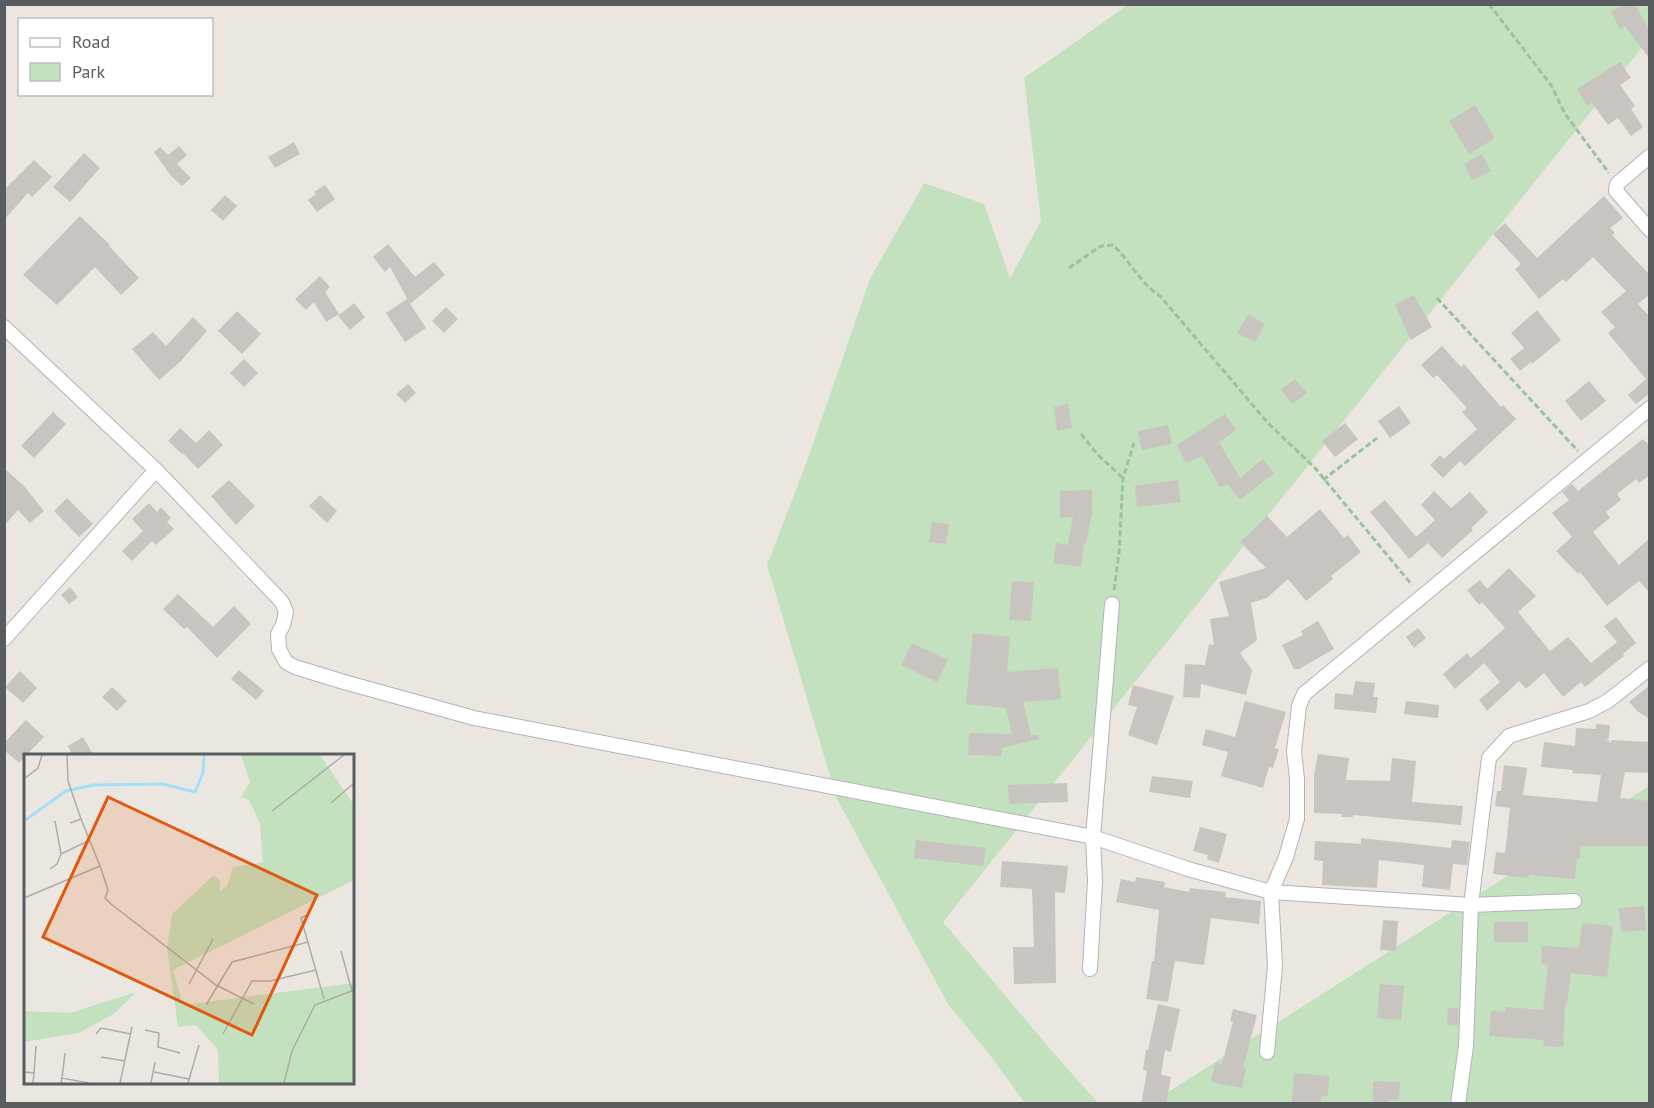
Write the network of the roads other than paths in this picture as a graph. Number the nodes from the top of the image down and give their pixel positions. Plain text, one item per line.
1 (1650, 156) edge
2 (1650, 230) edge
3 (6, 332) edge
4 (1650, 408) edge
5 (156, 470) junction
6 (1112, 604) road end
7 (4, 639) edge
8 (1650, 668) edge
9 (1093, 837) junction
10 (1271, 891) junction
11 (1574, 901) dead end
12 (1471, 904) junction
13 (1090, 969) dead end
14 (1268, 1052) dead end
15 (1458, 1104) edge

1 - 2 street
3 - 5 street
4 - 10 street
5 - 7 street
5 - 9 street
6 - 9 street
8 - 12 street
9 - 10 street
9 - 13 street
10 - 12 street
10 - 14 street
11 - 12 street
12 - 15 street

